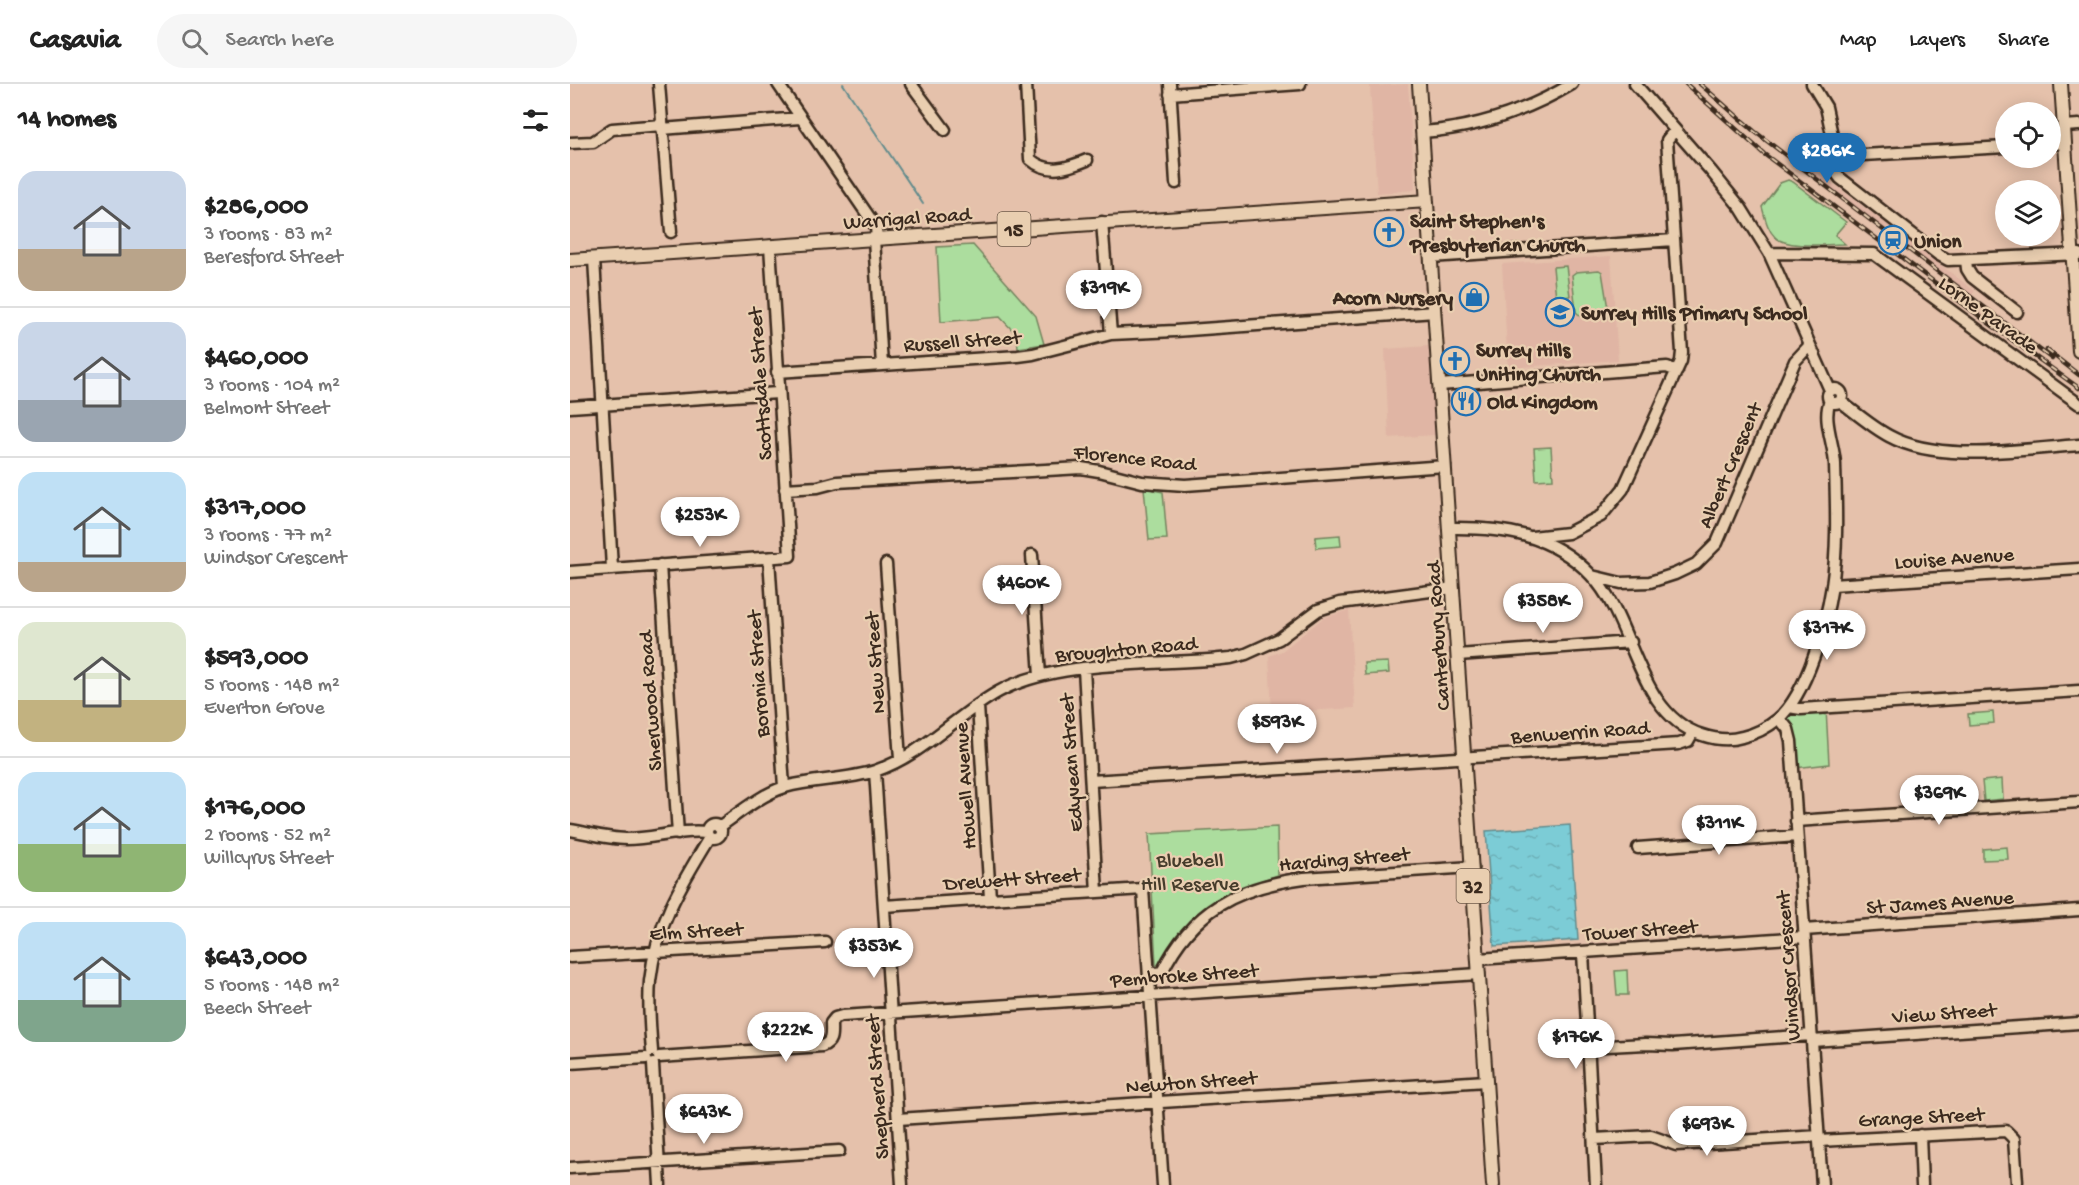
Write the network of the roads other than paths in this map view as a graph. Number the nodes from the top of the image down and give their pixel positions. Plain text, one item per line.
1 (659, 84) edge
2 (778, 84) edge
3 (911, 84) edge
4 (1026, 84) edge
5 (1300, 84) edge
6 (1419, 84) edge
7 (1572, 84) edge
8 (1635, 84) edge
9 (1812, 84) edge
10 (2061, 84) edge
11 (1170, 89) edge
12 (800, 118) junction
13 (2079, 125) edge
14 (2064, 126) junction
15 (662, 127) junction
16 (945, 130) dead end
17 (1676, 130) junction
18 (1422, 132) junction
19 (570, 143) edge
20 (2061, 143) edge
21 (2065, 143) junction
22 (1995, 148) edge
23 (1839, 154) junction
24 (1088, 160) dead end
25 (1176, 183) dead end
26 (1427, 201) junction
27 (1102, 222) junction
28 (671, 232) dead end
29 (875, 239) junction
30 (1674, 240) junction
31 (770, 246) junction
32 (1769, 253) junction
33 (2076, 255) edge
34 (1431, 257) junction
35 (594, 259) junction
36 (570, 260) edge
37 (1966, 260) junction
38 (1435, 312) junction
39 (2017, 312) dead end
40 (1111, 334) junction
41 (1809, 346) junction
42 (2079, 351) edge
43 (882, 365) junction
44 (1677, 371) junction
45 (777, 372) junction
46 (1440, 385) junction
47 (778, 393) junction
48 (1834, 397) junction
49 (2079, 404) edge
50 (603, 405) junction
51 (570, 407) edge
52 (2079, 445) edge
53 (1445, 466) junction
54 (785, 489) junction
55 (1449, 528) junction
56 (1568, 533) junction
57 (1532, 537) junction
58 (1562, 552) junction
59 (1032, 555) dead end
60 (769, 558) junction
61 (886, 564) dead end
62 (660, 565) junction
63 (612, 568) junction
64 (2079, 569) edge
65 (570, 572) edge
66 (1592, 576) junction
67 (1621, 583) junction
68 (1832, 585) junction
69 (1453, 588) junction
70 (1609, 598) junction
71 (1631, 642) junction
72 (1458, 655) junction
73 (1084, 669) junction
74 (1040, 676) junction
75 (2079, 691) edge
76 (978, 706) junction
77 (1789, 707) junction
78 (1779, 718) junction
79 (1694, 732) junction
80 (1465, 758) junction
81 (900, 759) junction
82 (875, 771) junction
83 (1091, 781) junction
84 (784, 788) junction
85 (2079, 802) edge
86 (1796, 822) junction
87 (570, 830) edge
88 (678, 834) junction
89 (709, 835) junction
90 (1797, 836) junction
91 (1638, 848) dead end
92 (1472, 867) junction
93 (1097, 892) junction
94 (990, 898) junction
95 (884, 906) junction
96 (2079, 910) edge
97 (1804, 934) junction
98 (825, 942) dead end
99 (655, 952) junction
100 (1583, 953) junction
101 (570, 957) edge
102 (1478, 959) junction
103 (1149, 974) junction
104 (1479, 974) junction
105 (1150, 995) junction
106 (891, 1013) junction
107 (2079, 1023) edge
108 (1812, 1038) junction
109 (1588, 1047) junction
110 (652, 1057) junction
111 (570, 1063) edge
112 (1486, 1081) junction
113 (1158, 1102) junction
114 (898, 1119) junction
115 (1920, 1135) junction
116 (1819, 1138) junction
117 (1594, 1139) junction
118 (839, 1151) dead end
119 (659, 1162) junction
120 (570, 1168) edge
121 (2017, 1182) dead end
122 (660, 1185) edge
123 (902, 1185) edge
124 (1163, 1185) edge
125 (1493, 1185) edge
126 (1596, 1185) edge
127 (1822, 1185) edge
128 (1922, 1185) edge

1 - 15 street
2 - 12 street
3 - 16 street
4 - 24 street
5 - 11 street
6 - 18 main road, Canterbury Road / 32
7 - 18 street
8 - 17 street
9 - 23 street
10 - 14 main road
11 - 25 street
12 - 15 street
12 - 29 street
13 - 14 street
14 - 21 main road
15 - 19 street
15 - 28 street
17 - 30 street
17 - 32 street
18 - 26 main road, Canterbury Road / 32
20 - 21 street
21 - 33 main road
22 - 23 street
23 - 37 street
26 - 27 main road, Warrigal Road / 15
26 - 34 main road, Canterbury Road / 32
27 - 29 main road, Warrigal Road / 15
27 - 40 street
29 - 31 main road, Warrigal Road / 15
29 - 43 street
30 - 34 street
30 - 44 street
31 - 35 main road, Warrigal Road / 15
31 - 45 street, Scottsdale Street
32 - 41 street
32 - 49 street, Lorne Parade
33 - 37 street
33 - 42 main road
34 - 38 main road, Canterbury Road / 32
35 - 36 main road, Warrigal Road / 15
35 - 50 street
37 - 39 street
38 - 40 street, Russell Street
38 - 46 main road, Canterbury Road / 32
40 - 43 street, Russell Street
41 - 48 street
41 - 67 street, Albert Crescent
43 - 45 street, Russell Street
44 - 46 street
44 - 56 street
45 - 47 street, Scottsdale Street
46 - 53 main road, Canterbury Road / 32
47 - 50 street
47 - 54 street, Scottsdale Street
48 - 52 street
48 - 68 street
50 - 51 street
50 - 63 street
53 - 54 street, Florence Road
53 - 55 main road, Canterbury Road / 32
54 - 60 street, Scottsdale Street
55 - 57 street
55 - 69 main road, Canterbury Road / 32
56 - 57 street
56 - 58 street
57 - 58 street
58 - 66 street
59 - 74 street
60 - 62 street
60 - 84 street, Boronia Street
61 - 81 street, New Street
62 - 63 street
62 - 88 street, Sherwood Road
63 - 65 street
64 - 68 street, Louise Avenue
66 - 67 street, Albert Crescent
66 - 70 street
67 - 70 street
68 - 77 street
69 - 72 main road, Canterbury Road / 32
69 - 73 street, Broughton Road
70 - 71 street
71 - 72 street
71 - 79 street
72 - 80 main road, Canterbury Road / 32
73 - 74 street, Broughton Road
73 - 83 street, Edyvean Street
74 - 76 street, Broughton Road
75 - 77 street
76 - 81 street, Broughton Road
76 - 94 street, Howell Avenue
77 - 78 street
78 - 79 street
78 - 86 street, Windsor Crescent
79 - 80 street, Benwerrin Road
80 - 83 street, Benwerrin Road
80 - 92 main road, Canterbury Road / 32
81 - 82 street, Broughton Road
82 - 84 street, Broughton Road
82 - 95 street, Shepherd Street
83 - 93 street, Edyvean Street
84 - 89 street, Broughton Road
85 - 86 street
86 - 90 street, Windsor Crescent
87 - 88 street
88 - 89 street
89 - 99 street
90 - 91 street
90 - 97 street, Windsor Crescent
92 - 102 main road, Canterbury Road / 32
92 - 103 street, Harding Street
93 - 94 street, Drewett Street
93 - 103 street, Drewett Street
94 - 95 street, Drewett Street
95 - 106 street, Shepherd Street
96 - 97 street, St James Avenue
97 - 100 street, Tower Street
97 - 108 street, Windsor Crescent
98 - 99 street, Elm Street
99 - 101 street, Elm Street
99 - 110 street
100 - 102 street, Tower Street
100 - 109 street
102 - 104 main road, Canterbury Road / 32
103 - 105 street
104 - 105 street, Pembroke Street
104 - 112 main road, Canterbury Road / 32
105 - 106 street, Pembroke Street
105 - 113 street
106 - 110 street, Pembroke Street
106 - 114 street, Shepherd Street
107 - 108 street, View Street
108 - 109 street, View Street
108 - 116 street, Windsor Crescent
109 - 117 street
110 - 111 street
110 - 119 street
112 - 113 street, Newton Street
112 - 125 main road, Canterbury Road / 32
113 - 114 street, Newton Street
113 - 124 street
114 - 123 street, Shepherd Street
115 - 116 street, Grange Street
115 - 121 street, Grange Street
115 - 128 street
116 - 117 street, Grange Street
116 - 127 street, Windsor Crescent
117 - 126 street
118 - 119 street
119 - 120 street
119 - 122 street

